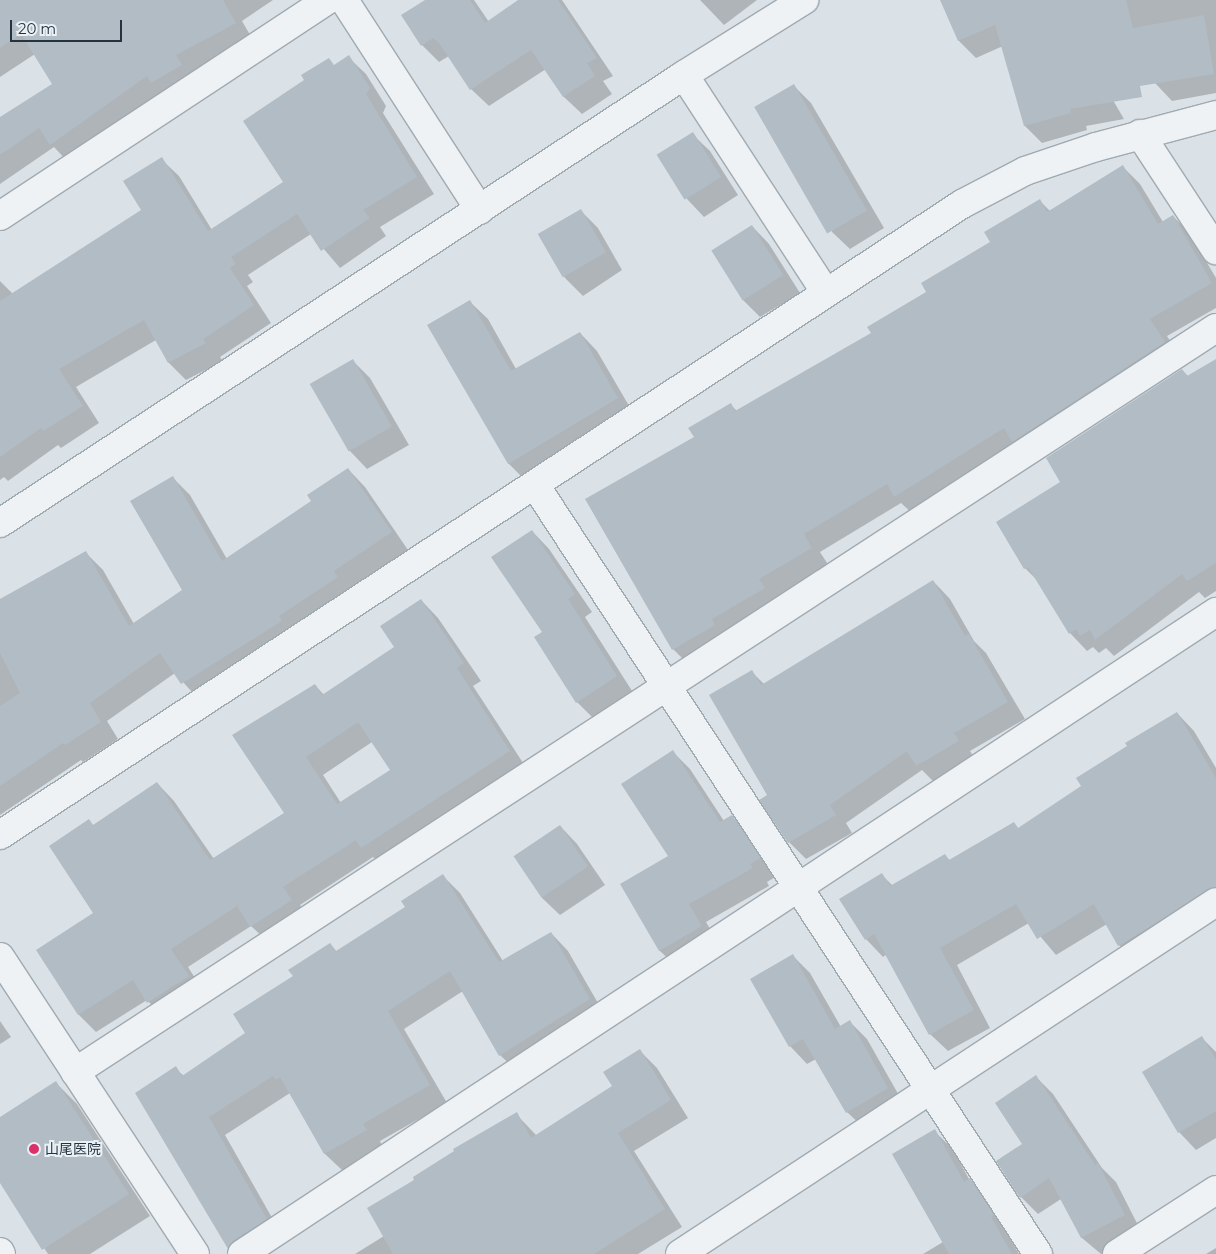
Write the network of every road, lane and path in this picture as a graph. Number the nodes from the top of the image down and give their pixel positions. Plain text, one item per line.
1 (328, 0) edge
2 (344, 0) edge
3 (804, 0) edge
4 (684, 75) junction
5 (1216, 115) edge
6 (1140, 134) junction
7 (480, 210) junction
8 (0, 216) edge
9 (1216, 250) edge
10 (826, 293) junction
11 (1216, 328) edge
12 (535, 485) junction
13 (0, 523) edge
14 (1216, 612) edge
15 (668, 686) junction
16 (0, 835) edge
17 (798, 888) junction
18 (1216, 902) edge
19 (0, 957) edge
20 (74, 1072) junction
21 (933, 1090) junction
22 (1216, 1190) edge
23 (195, 1254) edge
24 (242, 1254) edge
25 (680, 1254) edge
26 (1038, 1254) edge
27 (1118, 1254) edge

1 - 8 street
2 - 7 street
3 - 4 street
4 - 7 street
4 - 10 street
5 - 6 street
6 - 9 street
6 - 10 street
7 - 13 street
10 - 12 street
11 - 15 street
12 - 15 street
12 - 16 street
14 - 17 street
15 - 17 street
15 - 20 street
17 - 21 street
17 - 24 street
18 - 21 street
19 - 20 street
20 - 23 street
21 - 25 street
21 - 26 street
22 - 27 street

